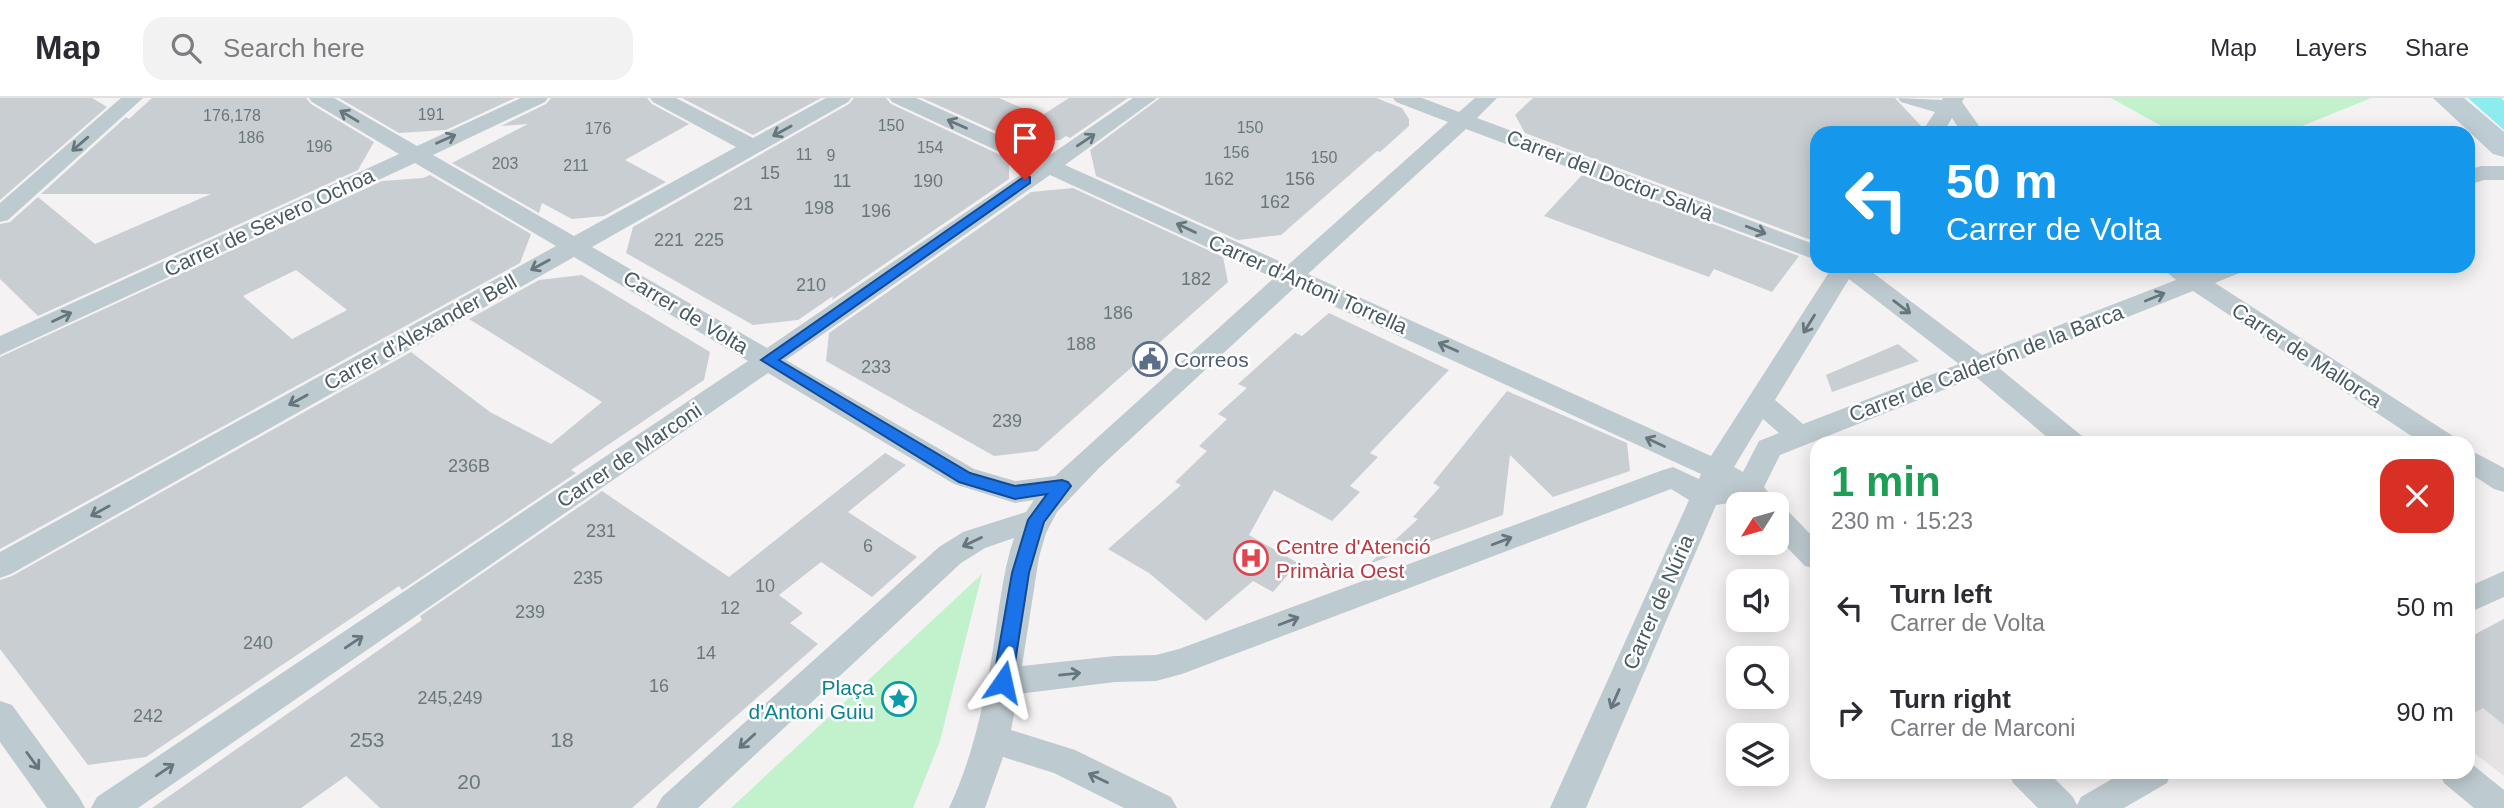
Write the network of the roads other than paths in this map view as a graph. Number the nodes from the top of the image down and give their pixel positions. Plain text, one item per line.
1 (131, 98) edge
2 (319, 98) edge
3 (538, 98) edge
4 (660, 98) edge
5 (841, 98) edge
6 (899, 98) edge
7 (1147, 98) edge
8 (1403, 98) edge
9 (1487, 98) edge
10 (1908, 98) edge
11 (2447, 98) edge
12 (1953, 102) edge
13 (1463, 120) junction
14 (1936, 126) edge
15 (1967, 126) edge
16 (753, 147) junction
17 (2504, 148) edge
18 (414, 154) junction
19 (1048, 164) junction
20 (2504, 173) edge
21 (2475, 175) edge
22 (0, 215) edge
23 (574, 246) junction
24 (1810, 251) edge
25 (1843, 273) edge
26 (1856, 273) edge
27 (2182, 273) edge
28 (2216, 273) edge
29 (1293, 277) junction
30 (2194, 281) junction
31 (0, 346) edge
32 (768, 360) junction
33 (1979, 366) junction
34 (1760, 402) junction
35 (1798, 435) junction
36 (2064, 436) edge
37 (2432, 436) edge
38 (2475, 463) edge
39 (1711, 482) junction
40 (2504, 482) edge
41 (1062, 486) junction
42 (1743, 492) edge
43 (1757, 492) edge
44 (1036, 520) junction
45 (1789, 530) edge
46 (1810, 552) edge
47 (0, 566) edge
48 (2504, 583) edge
49 (2475, 598) edge
50 (1003, 682) junction
51 (0, 715) edge
52 (991, 739) junction
53 (2032, 779) edge
54 (2143, 779) edge
55 (2465, 779) edge
56 (67, 808) edge
57 (109, 808) edge
58 (674, 808) edge
59 (967, 808) edge
60 (1159, 808) edge
61 (1568, 808) edge
62 (2061, 808) edge
63 (2093, 808) edge
64 (2500, 808) edge

1 -> 22 street
18 -> 2 street, Carrer de Volta
18 -> 3 street, Carrer de Severo Ochoa
4 - 16 street
5 -> 16 street, Carrer d'Alexander Bell
19 -> 6 street, Carrer d'Antoni Torrella
19 -> 7 street, Carrer de Marconi
8 - 13 street, Carrer del Doctor Salvà
9 - 13 street
10 - 12 street
11 - 17 main road
12 - 14 street
12 - 15 street
13 -> 24 street, Carrer del Doctor Salvà
13 - 29 street
16 - 23 street, Carrer d'Alexander Bell
18 - 23 street, Carrer de Volta
31 -> 18 street, Carrer de Severo Ochoa
29 -> 19 street, Carrer d'Antoni Torrella
19 - 32 street, Carrer de Marconi
20 - 21 street
23 - 32 street, Carrer de Volta
23 -> 47 street, Carrer d'Alexander Bell
25 -> 34 street, Carrer de Núria
26 -> 33 street
27 - 30 street, Carrer de Mallorca
28 - 30 street, Carrer de Calderón de la Barca
39 -> 29 street, Carrer d'Antoni Torrella
29 - 41 street
33 -> 30 street, Carrer de Calderón de la Barca
30 - 37 street, Carrer de Mallorca
32 - 41 street, Carrer de Volta
57 -> 32 street, Carrer de Marconi
33 - 35 street, Carrer de Calderón de la Barca
33 - 36 street
34 - 35 street
34 - 39 street, Carrer de Núria
35 - 43 street, Carrer de Calderón de la Barca
38 - 40 street
39 - 42 street, Carrer de Calderón de la Barca
50 -> 39 street
39 -> 61 street, Carrer de Núria
41 - 44 street
44 - 50 street
44 -> 58 street
45 - 46 street
48 - 49 street
50 - 52 street
51 -> 56 street
52 - 59 street
60 -> 52 street
53 - 62 street
54 - 63 street
55 - 64 street

